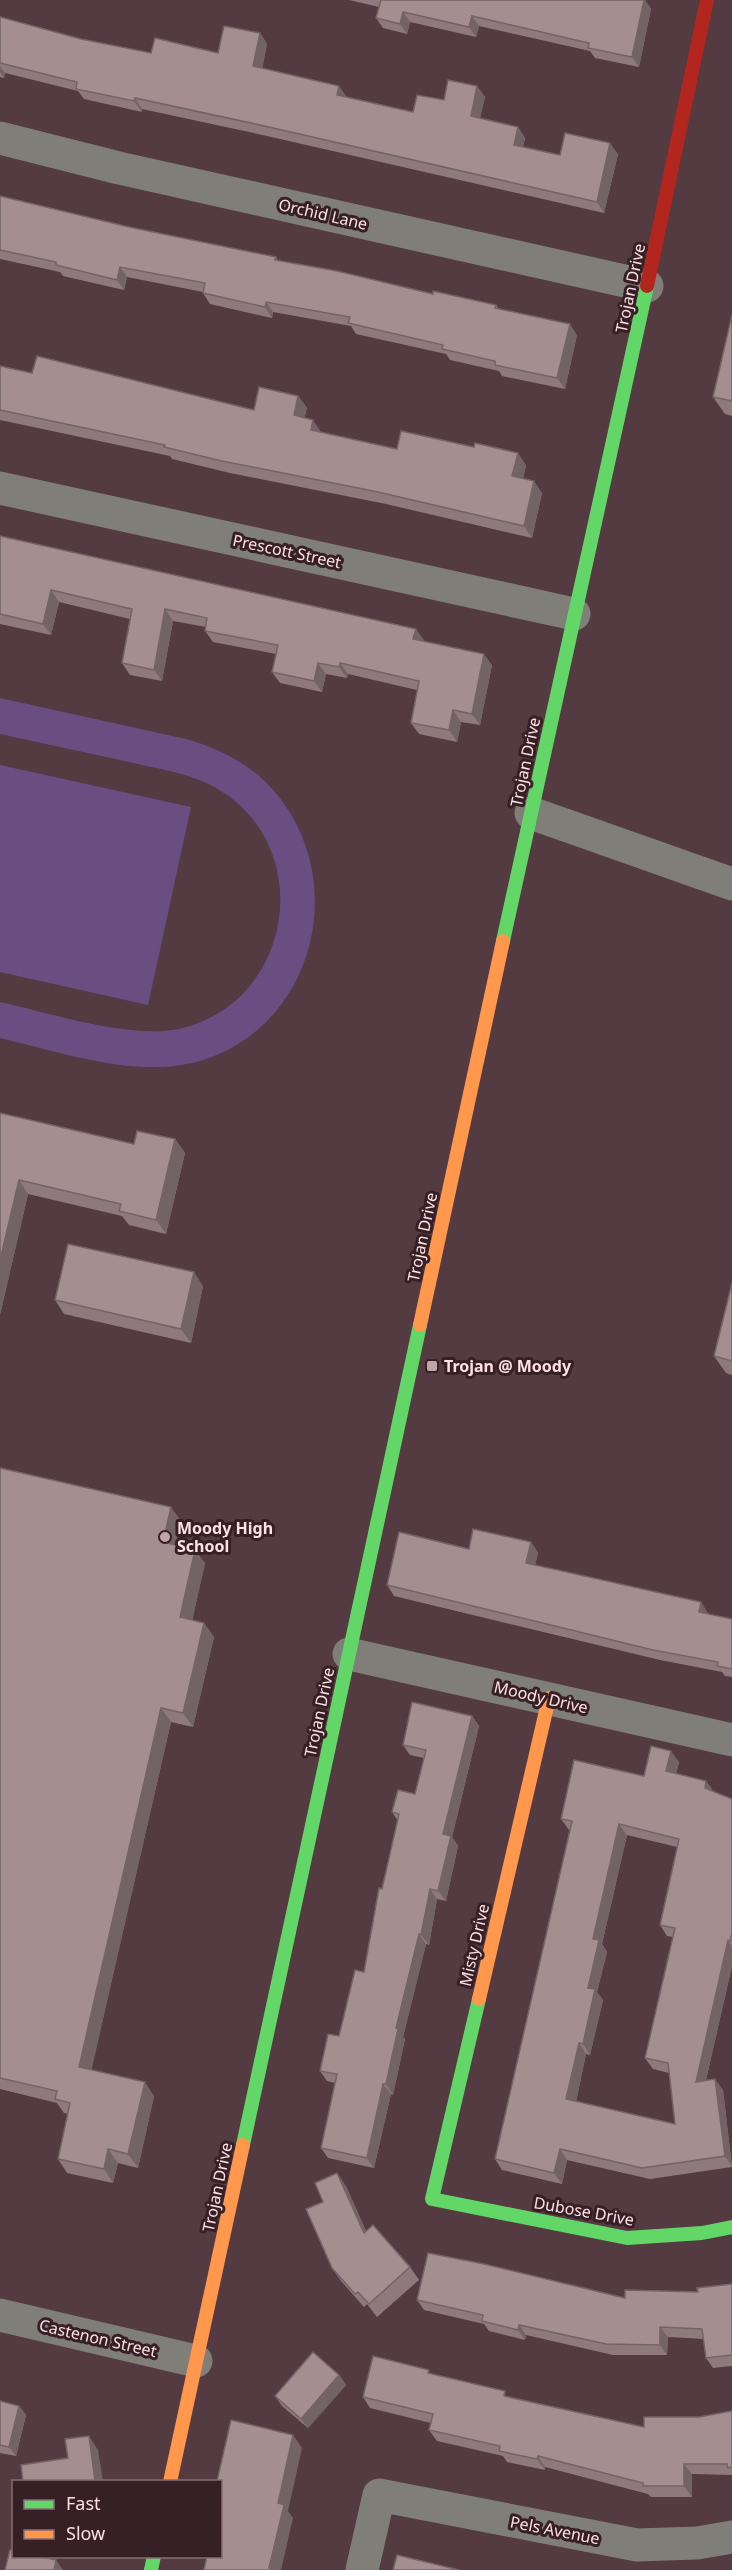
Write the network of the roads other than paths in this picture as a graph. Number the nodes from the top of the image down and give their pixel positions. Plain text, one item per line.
1 (707, 0) edge
2 (0, 138) edge
3 (647, 286) junction
4 (0, 488) edge
5 (574, 614) junction
6 (531, 813) junction
7 (732, 884) edge
8 (349, 1654) junction
9 (549, 1698) junction
10 (732, 1740) edge
11 (432, 2199) joint
12 (732, 2227) edge
13 (0, 2315) edge
14 (196, 2361) junction
15 (170, 2480) edge
16 (732, 2537) edge
17 (362, 2570) edge

1 - 3 street, Trojan Drive
2 - 3 street, Orchid Lane
3 - 5 street, Trojan Drive
4 - 5 street, Prescott Street
5 - 6 street, Trojan Drive
6 - 7 street
6 - 8 street, Trojan Drive
8 - 9 street, Moody Drive
8 - 14 street, Trojan Drive
9 - 10 street, Moody Drive
9 - 11 street, Misty Drive
11 - 12 street, Dubose Drive
13 - 14 street, Castenon Street
14 - 15 street, Trojan Drive
16 - 17 street, Pels Avenue

